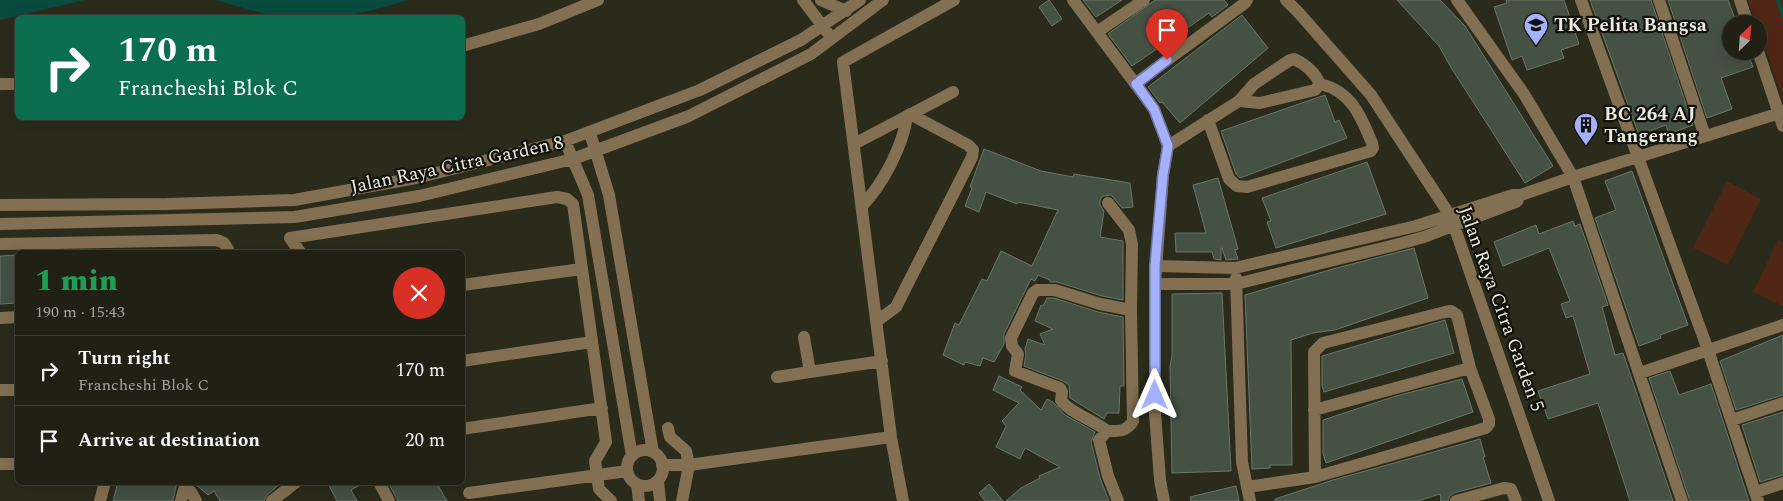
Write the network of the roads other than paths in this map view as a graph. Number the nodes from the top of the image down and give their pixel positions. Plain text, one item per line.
1 (598, 0) edge
2 (803, 0) edge
3 (821, 0) edge
4 (860, 0) edge
5 (883, 0) edge
6 (954, 0) edge
7 (1072, 0) edge
8 (1144, 0) edge
9 (1247, 0) edge
10 (1286, 0) edge
11 (1581, 0) edge
12 (1659, 0) edge
13 (1740, 0) edge
14 (1463, 1) edge
15 (846, 11) junction
16 (1745, 15) edge
17 (824, 26) junction
18 (1097, 32) junction
19 (831, 40) junction
20 (465, 45) edge
21 (1761, 60) edge
22 (0, 84) edge
23 (15, 84) edge
24 (1136, 84) junction
25 (1320, 84) junction
26 (953, 92) dead end
27 (1239, 101) junction
28 (1781, 112) edge
29 (909, 115) junction
30 (1208, 120) junction
31 (1783, 126) edge
32 (590, 132) junction
33 (1705, 136) junction
34 (565, 141) junction
35 (854, 144) junction
36 (1168, 146) junction
37 (596, 151) junction
38 (1637, 158) junction
39 (573, 159) junction
40 (1573, 177) junction
41 (1108, 203) dead end
42 (0, 205) edge
43 (862, 206) junction
44 (1453, 221) junction
45 (0, 224) edge
46 (1392, 232) junction
47 (0, 244) edge
48 (1395, 245) junction
49 (160, 246) edge
50 (228, 250) edge
51 (299, 250) edge
52 (1155, 266) junction
53 (1235, 268) junction
54 (582, 269) junction
55 (1155, 284) junction
56 (1236, 284) junction
57 (465, 285) edge
58 (1131, 310) junction
59 (0, 318) edge
60 (15, 318) edge
61 (877, 321) junction
62 (1783, 325) edge
63 (804, 337) dead end
64 (592, 342) junction
65 (1708, 350) junction
66 (882, 360) junction
67 (465, 361) edge
68 (1470, 368) junction
69 (810, 372) junction
70 (1640, 372) junction
71 (777, 377) dead end
72 (0, 390) edge
73 (15, 390) edge
74 (1783, 403) edge
75 (602, 408) junction
76 (1314, 410) junction
77 (1732, 420) junction
78 (668, 428) dead end
79 (465, 429) edge
80 (1107, 431) junction
81 (891, 437) junction
82 (653, 452) junction
83 (632, 456) junction
84 (0, 464) edge
85 (15, 464) edge
86 (662, 465) junction
87 (689, 465) junction
88 (627, 471) junction
89 (597, 475) junction
90 (1315, 477) junction
91 (658, 480) junction
92 (1783, 483) edge
93 (637, 484) junction
94 (104, 485) edge
95 (186, 485) edge
96 (292, 485) edge
97 (381, 485) edge
98 (1247, 487) junction
99 (468, 492) edge
100 (1757, 496) edge
101 (100, 501) edge
102 (181, 501) edge
103 (196, 501) edge
104 (272, 501) edge
105 (389, 501) edge
106 (611, 501) edge
107 (639, 501) edge
108 (660, 501) edge
109 (682, 501) edge
110 (903, 501) edge
111 (1118, 501) edge
112 (1164, 501) edge
113 (1250, 501) edge
114 (1456, 501) edge
115 (1516, 501) edge
116 (1549, 501) edge
117 (1682, 501) edge

1 - 20 street
2 - 17 street
3 - 15 street
4 - 15 street, Jalan Raya Citra Garden 8
5 - 19 street, Jalan Raya Citra Garden 8
6 - 35 street
7 - 18 street
8 - 18 street
9 - 24 street
10 - 44 street, Jalan Raya Citra Garden 5
11 - 38 street
12 - 33 street
13 - 16 street
14 - 40 street
15 - 17 street, Jalan Raya Citra Garden 8
17 - 19 street
17 - 32 street, Jalan Raya Citra Garden 8
18 - 24 street
19 - 37 street, Jalan Raya Citra Garden 8
21 - 28 street
22 - 23 street
24 - 36 street
25 - 27 street
25 - 27 street
25 - 30 street
26 - 29 street
27 - 30 street
28 - 31 street
28 - 33 street
29 - 35 street
29 - 43 street
29 - 61 street
30 - 36 street
32 - 34 street, Jalan Raya Citra Garden 8
32 - 37 street
33 - 38 street
34 - 39 street
34 - 42 street, Jalan Raya Citra Garden 8
35 - 43 street
36 - 52 street
37 - 39 street, Jalan Raya Citra Garden 8
37 - 82 street
38 - 40 street
38 - 65 street
39 - 45 street, Jalan Raya Citra Garden 8
39 - 83 street
40 - 44 street
40 - 70 street
41 - 58 street
43 - 61 street
44 - 46 street
44 - 48 street
44 - 116 street, Jalan Raya Citra Garden 5
46 - 48 street
46 - 53 street
47 - 49 street
48 - 56 street
49 - 50 street
51 - 54 street
52 - 53 street
52 - 55 street
53 - 56 street
54 - 57 street
54 - 64 street
55 - 56 street
55 - 112 street
56 - 98 street
58 - 80 street
58 - 80 street
59 - 60 street
61 - 66 street
62 - 65 street
63 - 69 street
64 - 67 street
64 - 75 street
65 - 70 street
65 - 77 street
66 - 69 street
66 - 81 street
68 - 76 street
68 - 76 street
68 - 90 street
69 - 71 street
70 - 117 street
72 - 73 street
74 - 77 street
75 - 79 street
75 - 89 street
76 - 90 street
77 - 100 street
78 - 87 street
80 - 111 street
81 - 87 street
81 - 110 street
82 - 83 street
82 - 86 street
83 - 88 street
84 - 85 street
86 - 87 street
86 - 91 street
87 - 109 street
88 - 89 street
88 - 93 street
89 - 99 street
89 - 106 street
90 - 98 street
91 - 93 street
91 - 108 street
92 - 100 street
93 - 107 street
94 - 101 street
95 - 102 street
95 - 103 street
96 - 104 street
97 - 105 street
98 - 113 street
114 - 115 street

